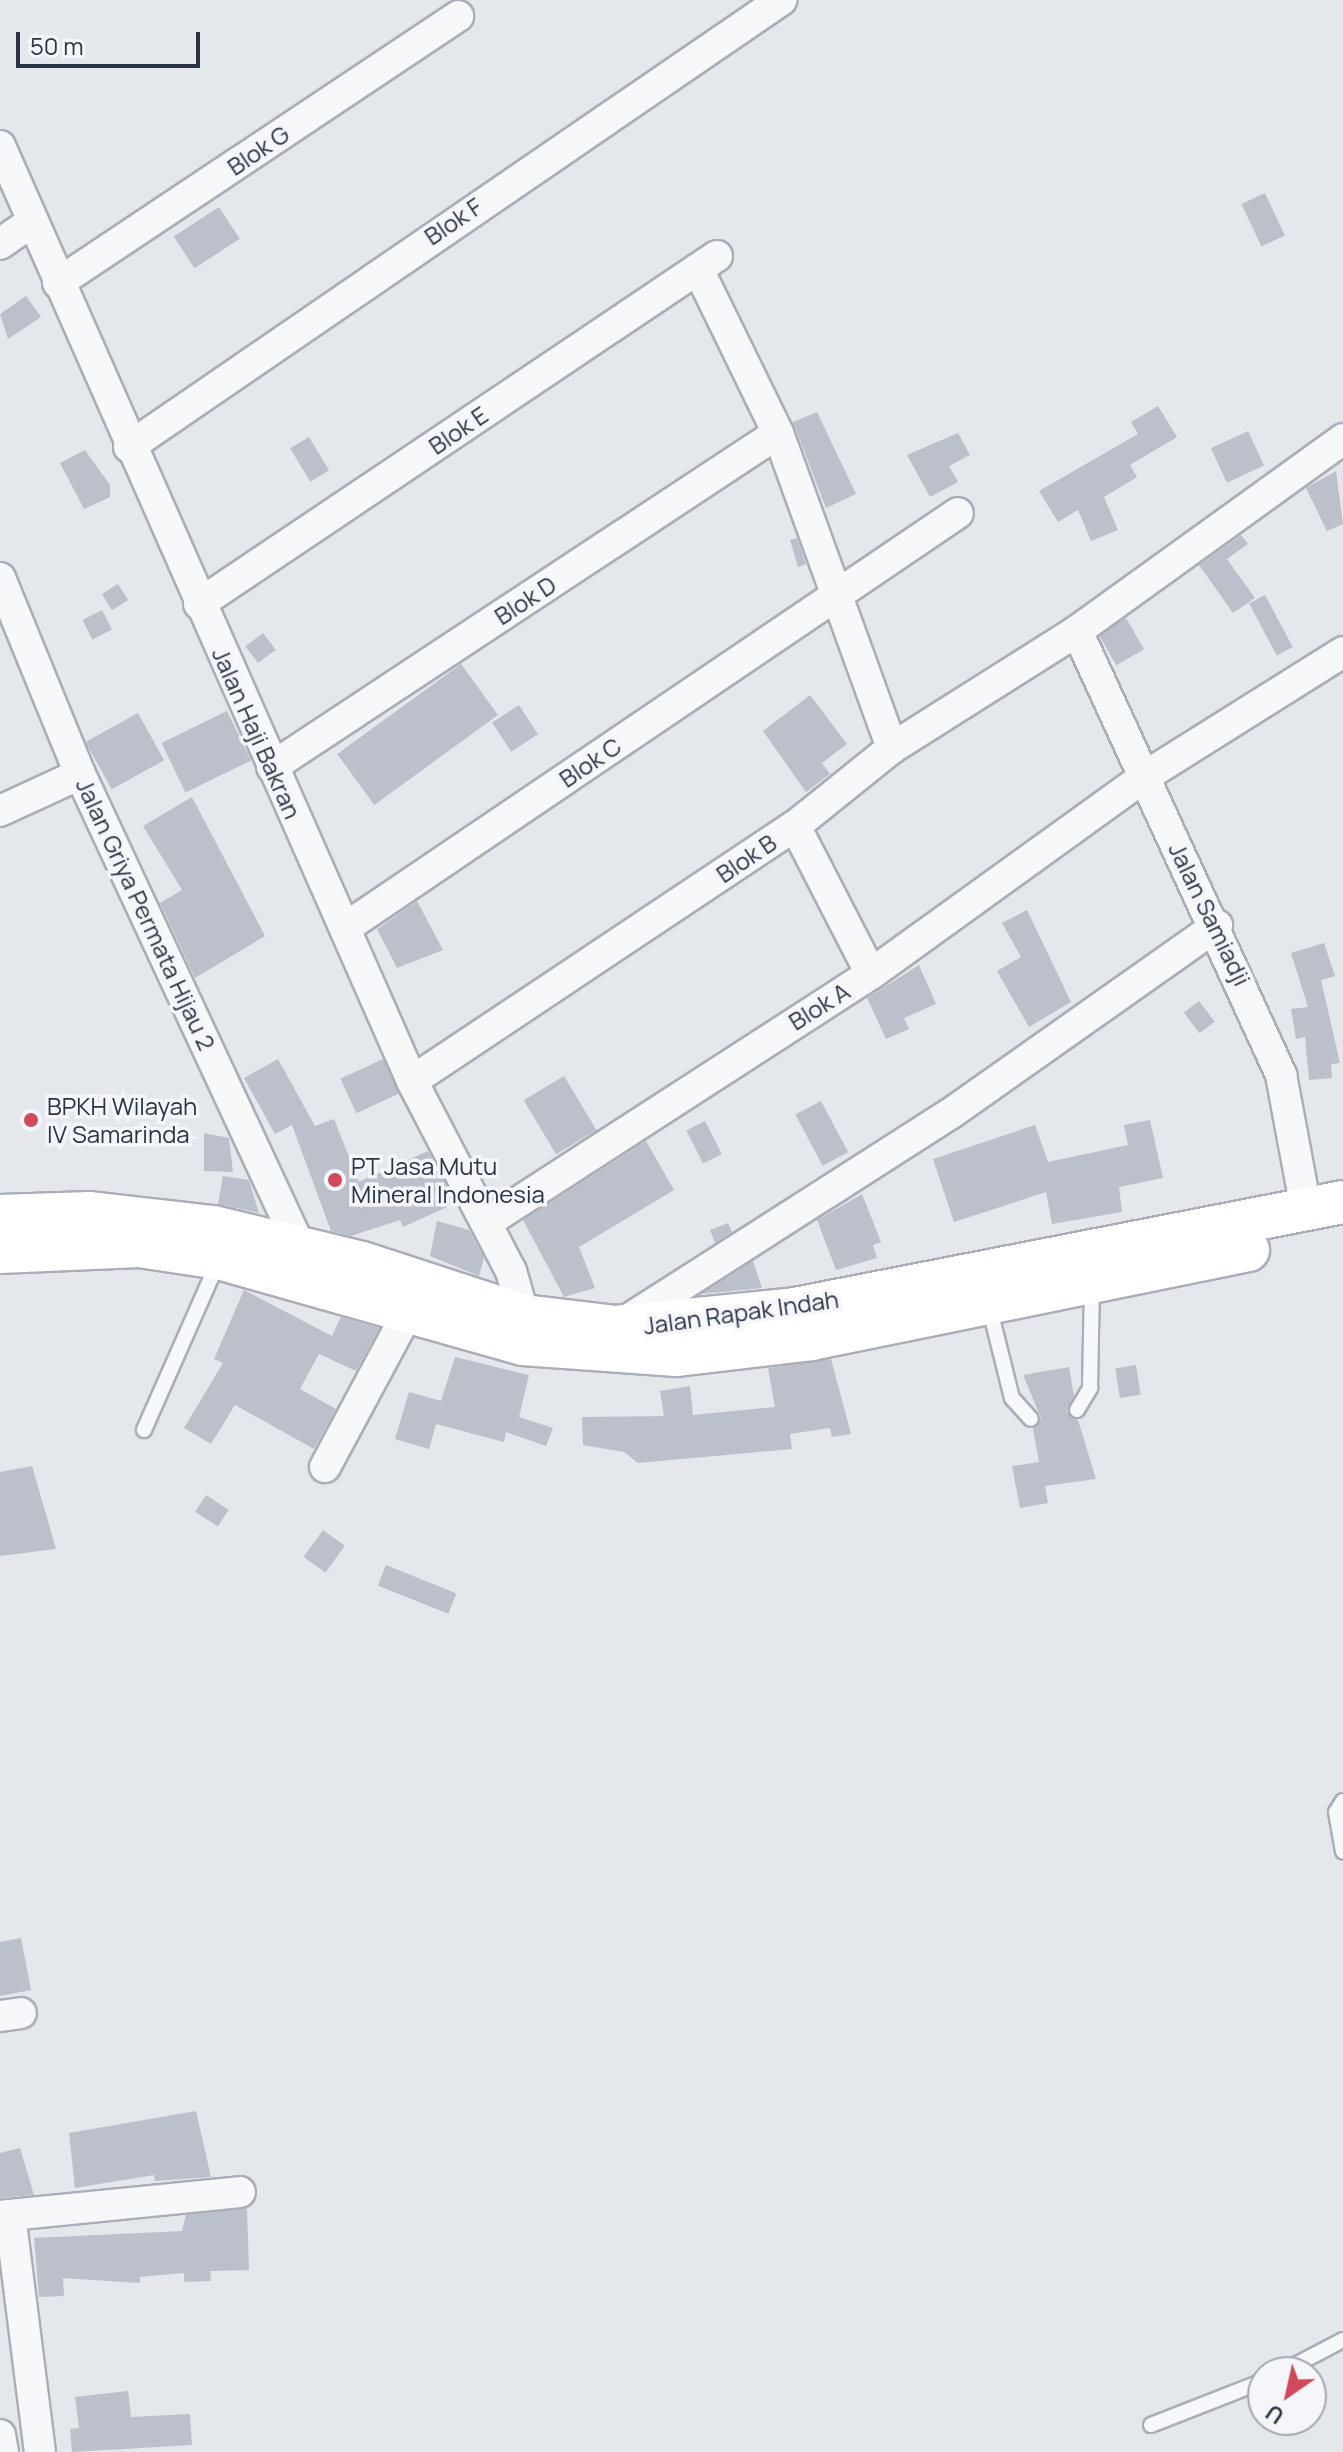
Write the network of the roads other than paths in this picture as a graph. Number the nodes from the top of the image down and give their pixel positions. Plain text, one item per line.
1 (781, 0) edge
2 (458, 16) dead end
3 (0, 146) edge
4 (32, 222) junction
5 (0, 244) edge
6 (58, 283) junction
7 (778, 433) junction
8 (1343, 439) edge
9 (129, 447) junction
10 (958, 513) dead end
11 (0, 579) edge
12 (836, 597) junction
13 (199, 604) junction
14 (1077, 631) junction
15 (1343, 652) edge
16 (892, 748) junction
17 (272, 767) junction
18 (80, 774) junction
19 (1144, 777) junction
20 (0, 811) edge
21 (795, 826) junction
22 (1217, 926) junction
23 (345, 928) junction
24 (871, 974) junction
25 (412, 1081) junction
26 (1324, 1205) edge
27 (0, 1216) edge
28 (486, 1223) junction
29 (1343, 1231) edge
30 (300, 1247) junction
31 (0, 1252) edge
32 (219, 1258) junction
33 (1089, 1267) junction
34 (983, 1287) junction
35 (408, 1312) junction
36 (524, 1316) junction
37 (616, 1327) junction
38 (1077, 1410) dead end
39 (1031, 1419) dead end
40 (144, 1430) dead end
41 (325, 1467) dead end
42 (1343, 1801) edge
43 (1343, 1851) edge
44 (240, 2192) dead end
45 (5, 2216) edge
46 (1343, 2340) edge
47 (1312, 2356) edge
48 (1247, 2387) edge
49 (1151, 2425) dead end
50 (0, 2435) edge
51 (3, 2452) edge
52 (40, 2452) edge

1 - 9 street, Blok F
2 - 6 street, Blok G
3 - 4 street, Jalan Haji Bakran
4 - 5 street
4 - 6 street, Jalan Haji Bakran
6 - 9 street, Jalan Haji Bakran
7 - 12 street
7 - 13 street, Blok E
7 - 17 street, Blok D
8 - 14 street, Blok B
9 - 13 street, Jalan Haji Bakran
10 - 12 street, Blok C
11 - 18 street, Jalan Griya Permata Hijau 2
12 - 16 street
12 - 23 street, Blok C
13 - 17 street, Jalan Haji Bakran
14 - 16 street, Blok B
14 - 19 street, Jalan Samiadji
15 - 19 street, Blok A
16 - 21 street, Blok B
17 - 23 street, Jalan Haji Bakran
18 - 20 street
18 - 30 street, Jalan Griya Permata Hijau 2
19 - 22 street, Jalan Samiadji
19 - 24 street, Blok A
21 - 24 street
21 - 25 street, Blok B
22 - 26 street, Jalan Samiadji
22 - 37 street
23 - 25 street, Jalan Haji Bakran
24 - 28 street, Blok A
25 - 28 street, Jalan Haji Bakran
26 - 33 main road, Jalan Rapak Indah
27 - 30 main road, Jalan Rapak Indah
28 - 36 street, Jalan Haji Bakran
29 - 33 main road, Jalan Rapak Indah
30 - 36 main road, Jalan Rapak Indah
31 - 32 main road, Jalan Rapak Indah
32 - 35 main road, Jalan Rapak Indah
32 - 40 lane
33 - 34 main road, Jalan Rapak Indah
33 - 38 lane
34 - 35 main road, Jalan Rapak Indah
34 - 37 main road, Jalan Rapak Indah
34 - 39 lane
35 - 41 street
36 - 37 main road, Jalan Rapak Indah
42 - 43 lane
44 - 45 street
45 - 52 street
46 - 47 lane
48 - 49 lane
50 - 51 street

